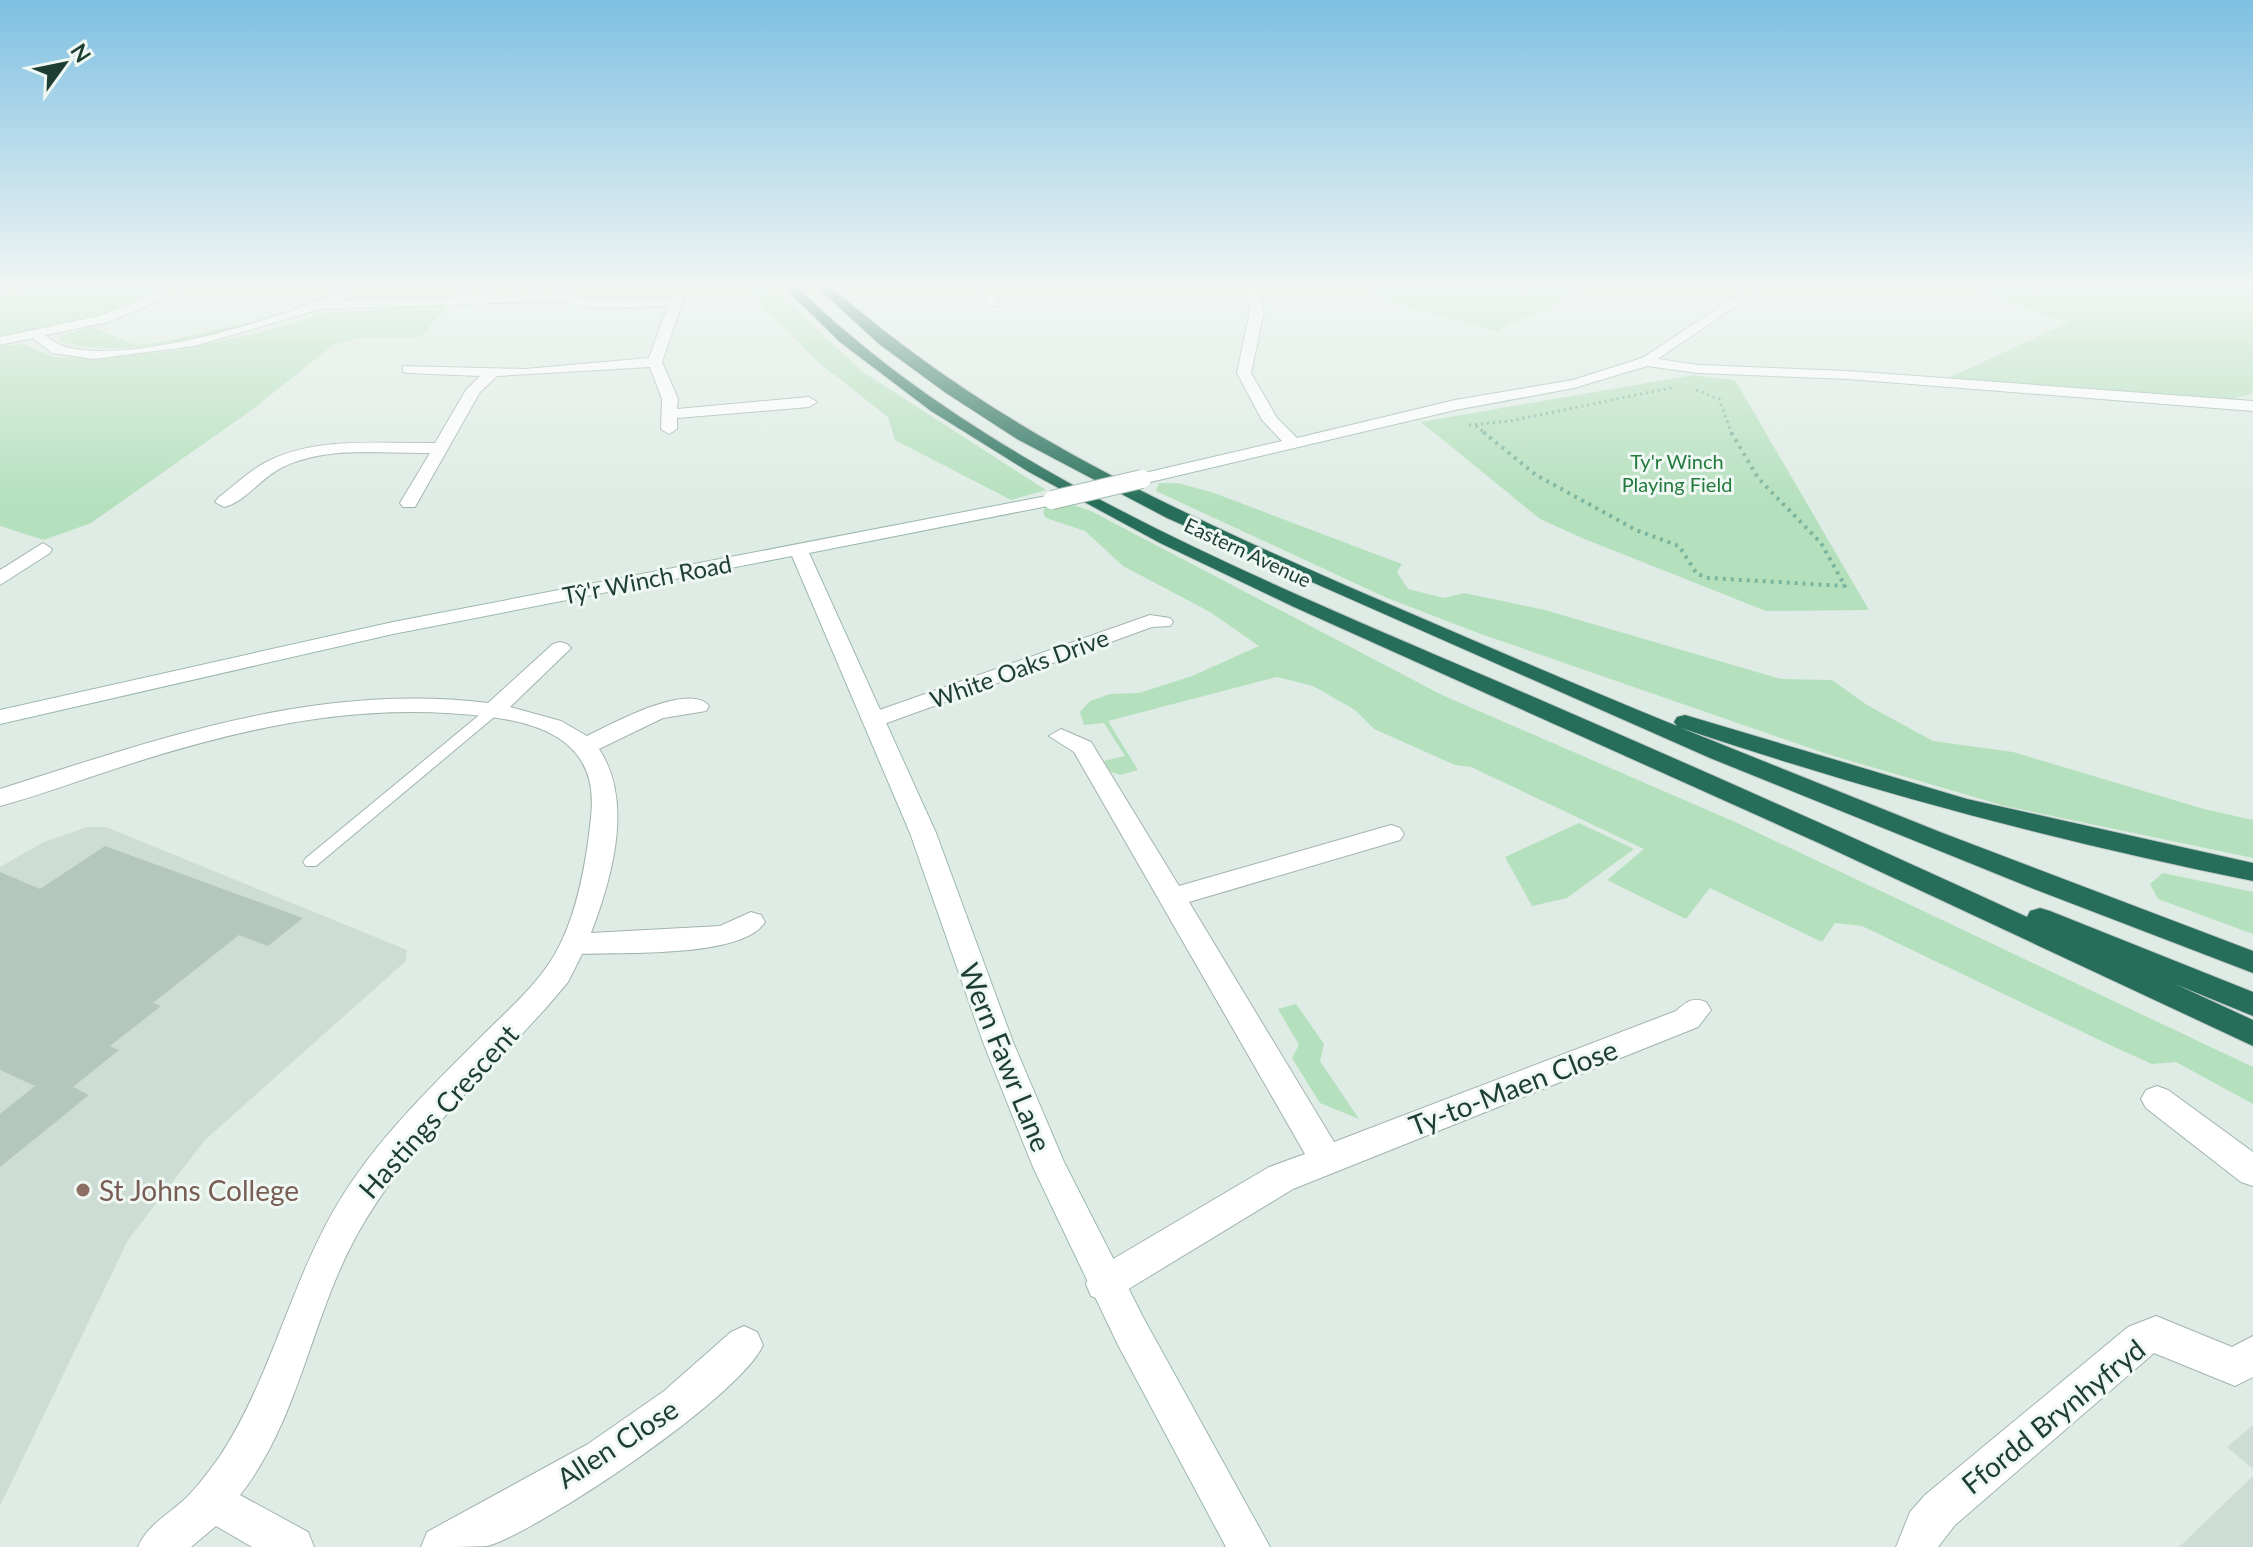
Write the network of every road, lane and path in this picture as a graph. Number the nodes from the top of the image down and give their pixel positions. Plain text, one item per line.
1 (656, 358) edge
2 (870, 358) edge
3 (908, 358) edge
4 (1247, 358) edge
5 (1649, 358) edge
6 (1645, 361) junction
7 (655, 362) junction
8 (408, 369) dead end
9 (494, 371) junction
10 (1680, 387) dead end
11 (1694, 390) dead end
12 (809, 402) dead end
13 (2253, 406) edge
14 (1294, 444) junction
15 (439, 448) junction
16 (224, 502) dead end
17 (409, 503) dead end
18 (799, 550) junction
19 (0, 567) edge
20 (0, 579) edge
21 (1163, 622) dead end
22 (560, 648) dead end
23 (1490, 656) junction
24 (698, 706) dead end
25 (494, 710) junction
26 (0, 717) edge
27 (876, 719) junction
28 (1061, 736) dead end
29 (586, 746) junction
30 (1727, 790) junction
31 (0, 798) edge
32 (1391, 834) dead end
33 (311, 862) dead end
34 (2253, 872) edge
35 (1171, 898) junction
36 (751, 922) dead end
37 (575, 944) junction
38 (2253, 962) edge
39 (2253, 1004) edge
40 (1696, 1010) dead end
41 (2253, 1034) edge
42 (2157, 1099) dead end
43 (1326, 1159) junction
44 (2253, 1171) edge
45 (1104, 1284) junction
46 (744, 1345) dead end
47 (2253, 1355) edge
48 (211, 1501) junction
49 (482, 1538) edge
50 (159, 1547) edge
51 (293, 1547) edge
52 (442, 1547) edge
53 (1249, 1547) edge
54 (1917, 1547) edge

1 - 7 street
2 - 30 highway, Eastern Avenue
3 - 23 highway, Eastern Avenue
4 - 14 street
5 - 6 street
6 - 13 street
6 - 14 street, Tŷ'r Winch Road
7 - 9 street
7 - 12 street
8 - 9 street
9 - 15 street
10 - 11 path
14 - 18 street, Tŷ'r Winch Road, bridge
15 - 16 street
15 - 17 street
18 - 26 street, Tŷ'r Winch Road
18 - 27 street, Wern Fawr Lane
19 - 20 street
21 - 27 street, White Oaks Drive
22 - 25 street
23 - 34 highway
23 - 38 highway
24 - 29 street
25 - 29 street
25 - 31 street
25 - 33 lane
27 - 45 street, Wern Fawr Lane
28 - 35 street
29 - 37 street, Hastings Crescent
30 - 39 highway
30 - 41 highway
32 - 35 street
35 - 43 street
36 - 37 street
37 - 48 street, Hastings Crescent
40 - 43 street, Ty-to-Maen Close
42 - 44 street
43 - 45 street, Ty-to-Maen Close
45 - 53 street, Wern Fawr Lane
46 - 49 street, Allen Close
47 - 54 street, Ffordd Brynhyfryd
48 - 50 street, Hastings Crescent
48 - 51 street
49 - 52 street, Allen Close

